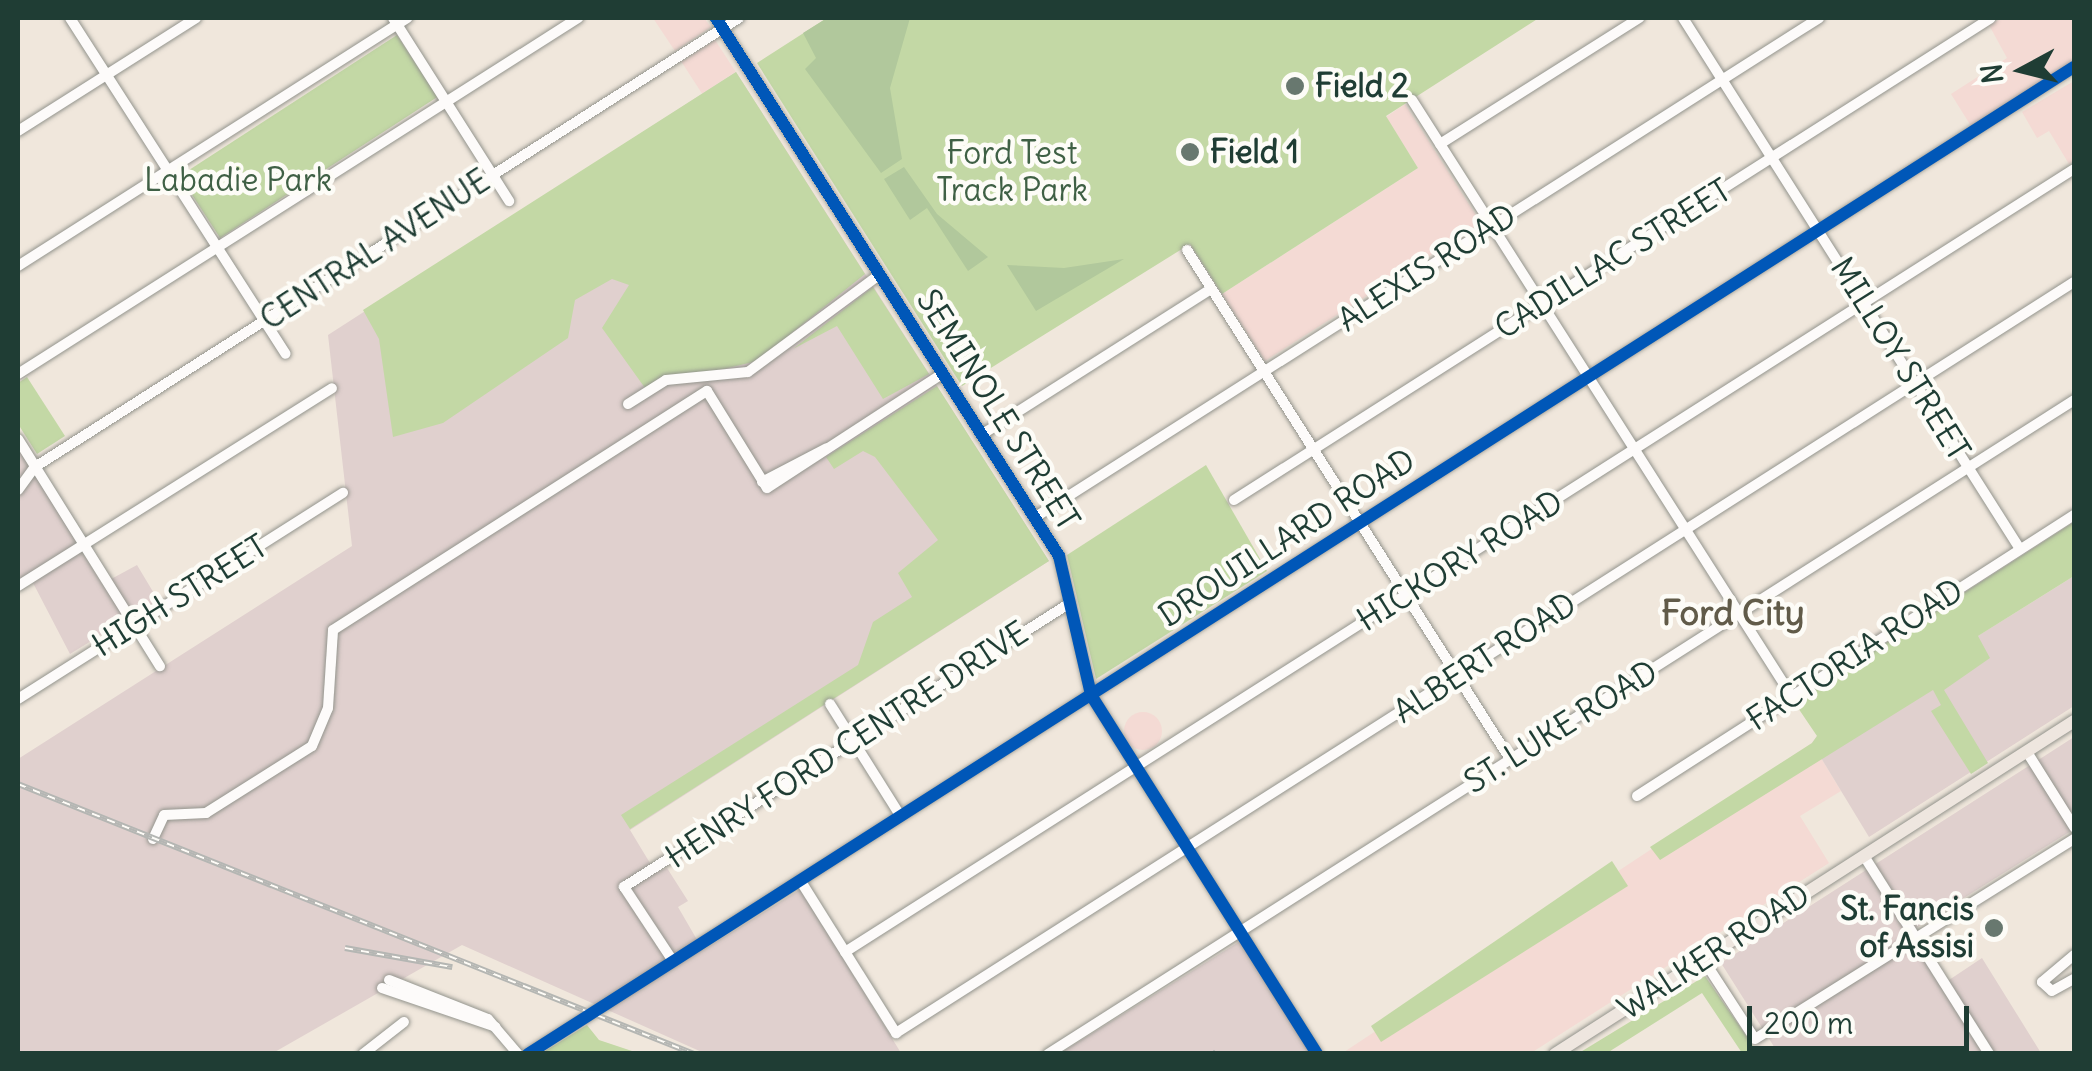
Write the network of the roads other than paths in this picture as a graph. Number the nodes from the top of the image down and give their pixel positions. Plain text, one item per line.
1 (70, 18) edge
2 (196, 18) edge
3 (578, 18) edge
4 (739, 18) edge
5 (1639, 18) edge
6 (1683, 18) edge
7 (1819, 18) edge
8 (1992, 18) edge
9 (399, 20) edge
10 (719, 23) edge
11 (2074, 67) edge
12 (107, 74) junction
13 (1722, 79) junction
14 (1412, 100) dead end
15 (446, 101) junction
16 (18, 131) edge
17 (1440, 144) junction
18 (1772, 157) junction
19 (2074, 169) edge
20 (168, 170) junction
21 (492, 175) junction
22 (509, 201) dead end
23 (1492, 226) junction
24 (1819, 231) junction
25 (217, 247) junction
26 (1187, 250) dead end
27 (18, 266) edge
28 (880, 274) junction
29 (2074, 282) edge
30 (1210, 289) junction
31 (1864, 302) junction
32 (1542, 304) junction
33 (264, 321) junction
34 (286, 354) dead end
35 (1263, 372) junction
36 (18, 374) edge
37 (942, 374) junction
38 (1589, 378) junction
39 (1915, 384) junction
40 (332, 388) dead end
41 (2074, 400) edge
42 (628, 404) dead end
43 (982, 435) junction
44 (18, 440) edge
45 (1635, 449) junction
46 (1312, 450) junction
47 (35, 467) junction
48 (1968, 468) junction
49 (18, 490) edge
50 (343, 493) dead end
51 (1234, 500) dead end
52 (2074, 515) edge
53 (1034, 518) junction
54 (1361, 523) junction
55 (1686, 530) junction
56 (83, 544) junction
57 (2020, 550) junction
58 (18, 586) edge
59 (1406, 595) junction
60 (1070, 603) junction
61 (1739, 613) junction
62 (134, 625) junction
63 (160, 666) dead end
64 (1458, 676) junction
65 (1091, 695) junction
66 (1792, 695) junction
67 (18, 699) edge
68 (830, 704) dead end
69 (2074, 721) edge
70 (854, 741) junction
71 (2027, 752) junction
72 (1510, 759) junction
73 (1136, 767) junction
74 (1637, 796) dead end
75 (900, 816) junction
76 (2074, 827) edge
77 (153, 839) dead end
78 (2074, 839) edge
79 (1187, 848) junction
80 (1864, 856) junction
81 (800, 880) junction
82 (1240, 931) junction
83 (1917, 938) junction
84 (846, 952) junction
85 (2074, 955) edge
86 (1703, 959) junction
87 (672, 962) junction
88 (2074, 980) edge
89 (385, 984) dead end
90 (404, 1022) dead end
91 (363, 1054) edge
92 (518, 1054) edge
93 (528, 1054) edge
94 (1048, 1054) edge
95 (1317, 1054) edge
96 (1555, 1054) edge
97 (1990, 1054) edge

1 - 12 street
2 - 12 street
3 - 15 street
4 - 10 street, CENTRAL AVENUE
5 - 17 street
6 - 13 street, MILLOY STREET
7 - 13 street, ALEXIS ROAD
8 - 18 street, CADILLAC STREET
9 - 15 street
9 - 20 street
10 - 21 street, CENTRAL AVENUE
10 - 28 street, SEMINOLE STREET
11 - 24 street, DROUILLARD ROAD
12 - 16 street
12 - 20 street
13 - 18 street, MILLOY STREET
13 - 23 street, ALEXIS ROAD
14 - 17 street
15 - 21 street
15 - 25 street
17 - 23 street
18 - 24 street, MILLOY STREET
18 - 32 street, CADILLAC STREET
19 - 31 street, HICKORY ROAD
20 - 25 street
20 - 27 street
21 - 22 street
21 - 33 street, CENTRAL AVENUE
23 - 32 street
23 - 35 street, ALEXIS ROAD
24 - 31 street, MILLOY STREET
24 - 38 street, DROUILLARD ROAD
25 - 33 street
25 - 36 street
26 - 30 street
28 - 37 street, SEMINOLE STREET
28 - 42 street
29 - 39 street, ALBERT ROAD
30 - 35 street
30 - 43 street
31 - 39 street, MILLOY STREET
31 - 45 street, HICKORY ROAD
32 - 38 street
32 - 46 street, CADILLAC STREET
33 - 34 street
33 - 47 street, CENTRAL AVENUE
35 - 46 street
35 - 53 street, ALEXIS ROAD
37 - 43 street, SEMINOLE STREET
37 - 77 street
38 - 45 street
38 - 54 street, DROUILLARD ROAD
39 - 48 street, MILLOY STREET
39 - 55 street, ALBERT ROAD
40 - 56 street
41 - 48 street, ST. LUKE ROAD
43 - 53 street, SEMINOLE STREET
44 - 47 street
45 - 55 street
45 - 59 street, HICKORY ROAD
46 - 51 street, CADILLAC STREET
46 - 54 street
47 - 49 street, CENTRAL AVENUE
47 - 56 street
48 - 57 street, MILLOY STREET
48 - 61 street, ST. LUKE ROAD
50 - 62 street, HIGH STREET
52 - 57 street, FACTORIA ROAD
53 - 60 street, SEMINOLE STREET
54 - 59 street
54 - 65 street, DROUILLARD ROAD
55 - 61 street
55 - 64 street, ALBERT ROAD
56 - 58 street
56 - 62 street
57 - 66 street, FACTORIA ROAD
59 - 64 street
59 - 73 street, HICKORY ROAD
60 - 65 street, SEMINOLE STREET
60 - 70 street, HENRY FORD CENTRE DRIVE
61 - 66 street
61 - 72 street, ST. LUKE ROAD
62 - 63 street
62 - 67 street, HIGH STREET
64 - 72 street
64 - 79 street, ALBERT ROAD
65 - 73 street, SEMINOLE STREET
65 - 75 street, DROUILLARD ROAD
66 - 74 street, FACTORIA ROAD
68 - 70 street
69 - 71 main road, WALKER ROAD
70 - 75 street
70 - 87 street, HENRY FORD CENTRE DRIVE
71 - 76 street
71 - 80 main road, WALKER ROAD
72 - 82 street, ST. LUKE ROAD
73 - 79 street, SEMINOLE STREET
73 - 84 street, HICKORY ROAD
75 - 81 street, DROUILLARD ROAD
78 - 83 street
79 - 82 street, SEMINOLE STREET
79 - 84 street, ALBERT ROAD
80 - 83 street
80 - 86 main road, WALKER ROAD
81 - 84 street
81 - 87 street, DROUILLARD ROAD
82 - 94 street, ST. LUKE ROAD
82 - 95 street, SEMINOLE STREET
83 - 86 street
83 - 97 street
85 - 88 street
86 - 96 main road, WALKER ROAD
87 - 93 street, DROUILLARD ROAD
89 - 92 street
90 - 91 street

